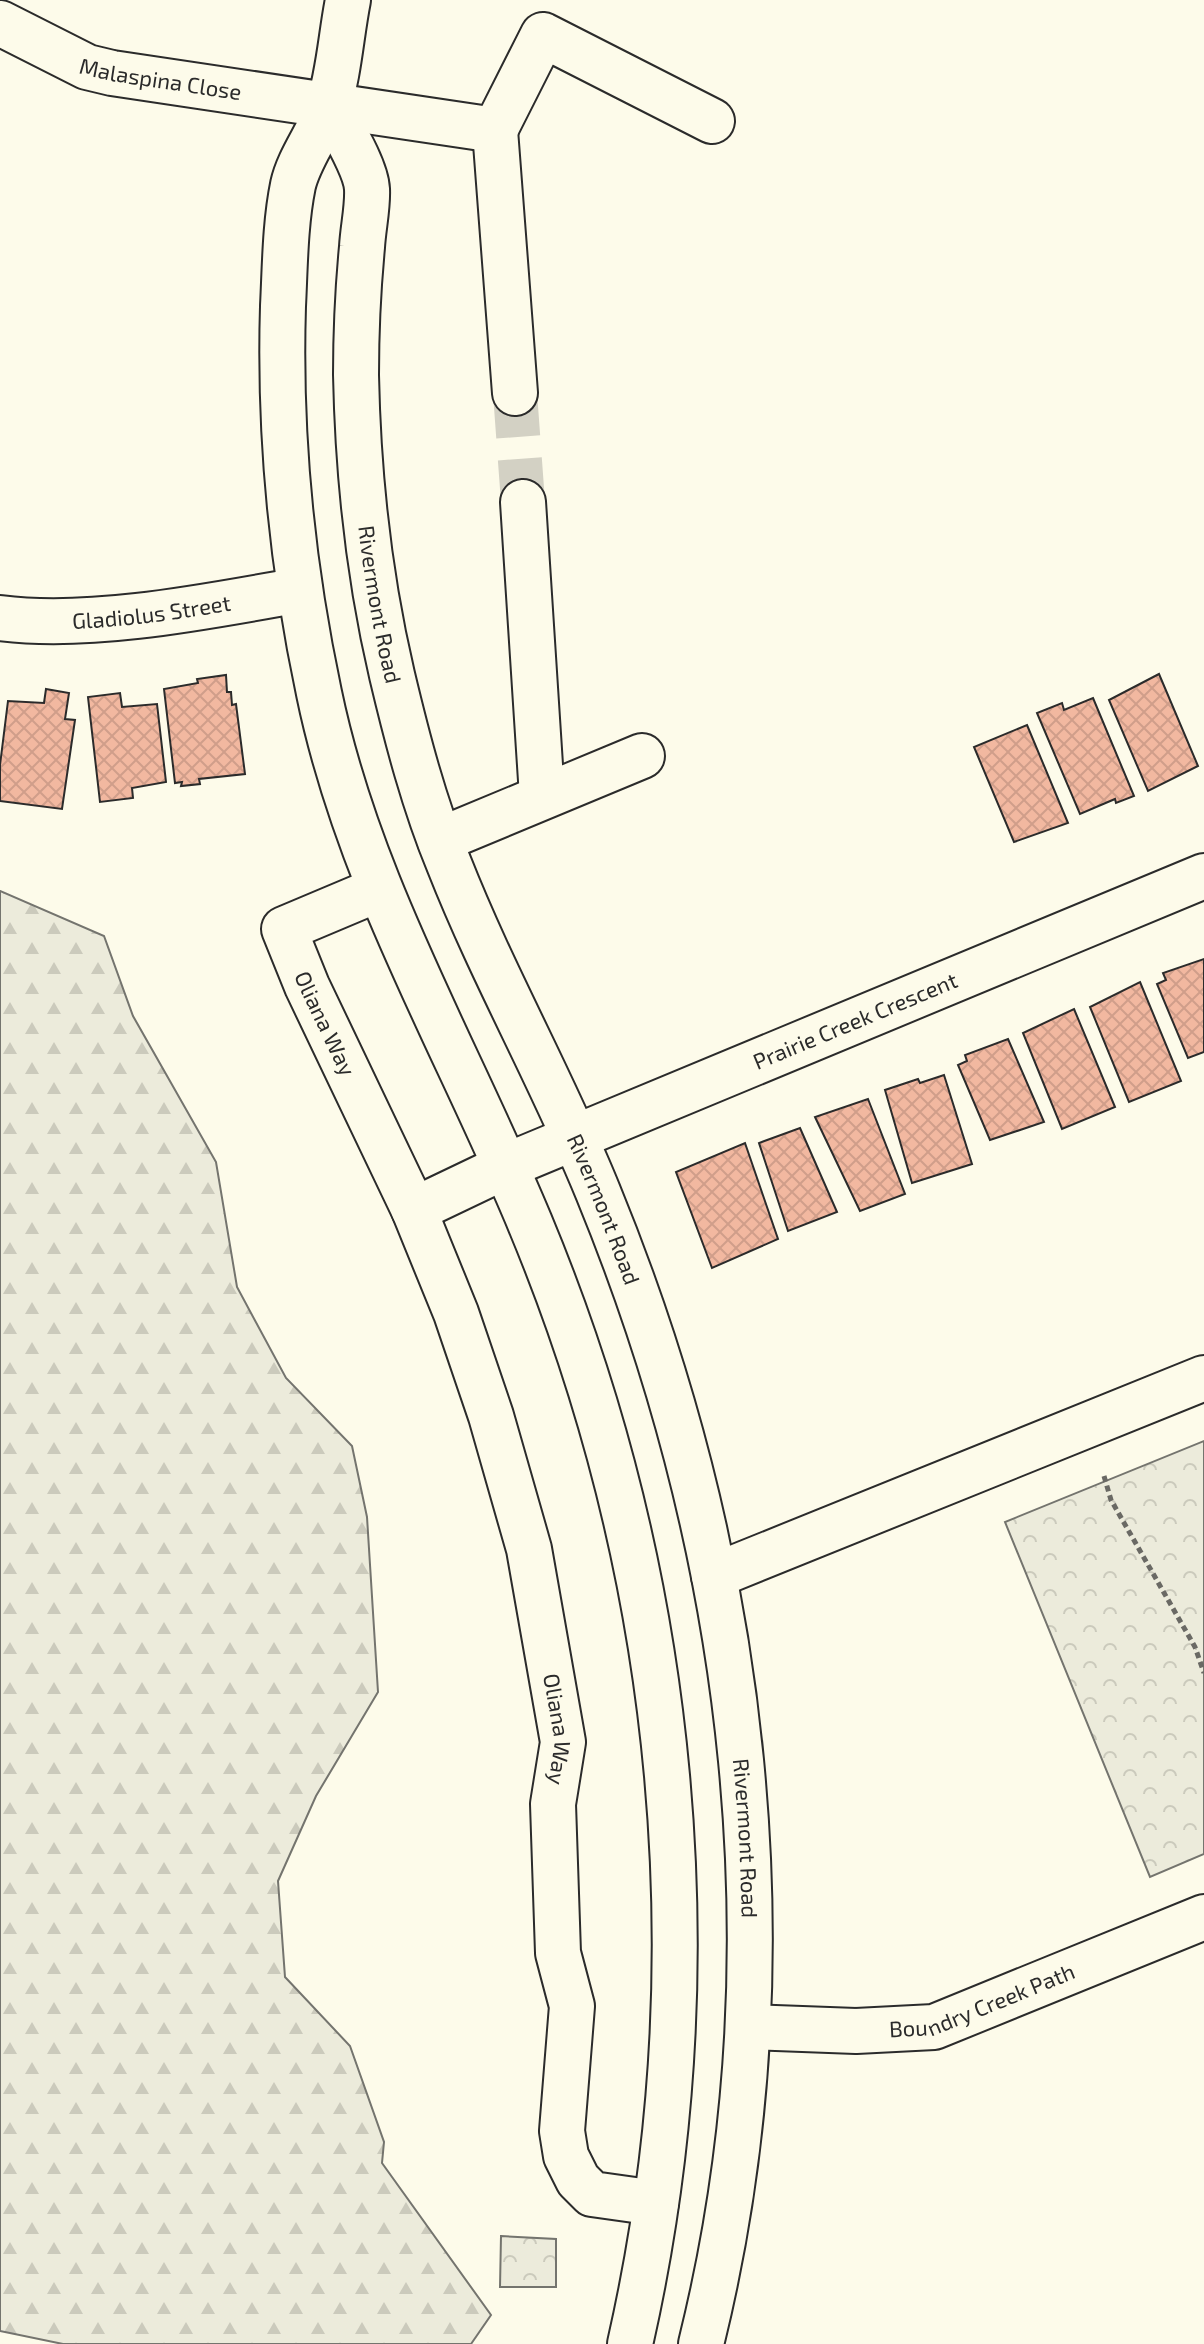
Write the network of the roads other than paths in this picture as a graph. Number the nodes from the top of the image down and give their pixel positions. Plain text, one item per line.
1 (348, 0) edge
2 (0, 23) edge
3 (329, 105) junction
4 (712, 121) dead end
5 (495, 130) junction
6 (515, 393) tunnel mouth
7 (523, 502) tunnel mouth
8 (300, 590) junction
9 (0, 618) edge
10 (642, 756) dead end
11 (542, 796) junction
12 (440, 840) junction
13 (1204, 876) edge
14 (379, 889) junction
15 (574, 1137) junction
16 (506, 1166) junction
17 (414, 1210) junction
18 (1204, 1378) edge
19 (714, 1576) junction
20 (1204, 1917) edge
21 (749, 2027) junction
22 (656, 2203) junction
23 (630, 2344) edge
24 (701, 2344) edge

1 - 3 street
2 - 3 street, Malaspina Close
3 - 5 street, Malaspina Close
3 - 8 street
3 - 12 street, Rivermont Road
4 - 5 street
5 - 6 street
7 - 11 street
8 - 9 street, Gladiolus Street
8 - 14 street
10 - 11 street
11 - 12 street
12 - 15 street, Rivermont Road
13 - 15 street, Prairie Creek Crescent
14 - 16 street
14 - 17 street, Oliana Way
15 - 16 street, Prairie Creek Crescent
15 - 19 street, Rivermont Road
16 - 17 street
16 - 22 street
17 - 22 street, Oliana Way
18 - 19 street
19 - 21 street, Rivermont Road
20 - 21 street, Boundry Creek Path
21 - 24 street, Rivermont Road
22 - 23 street

